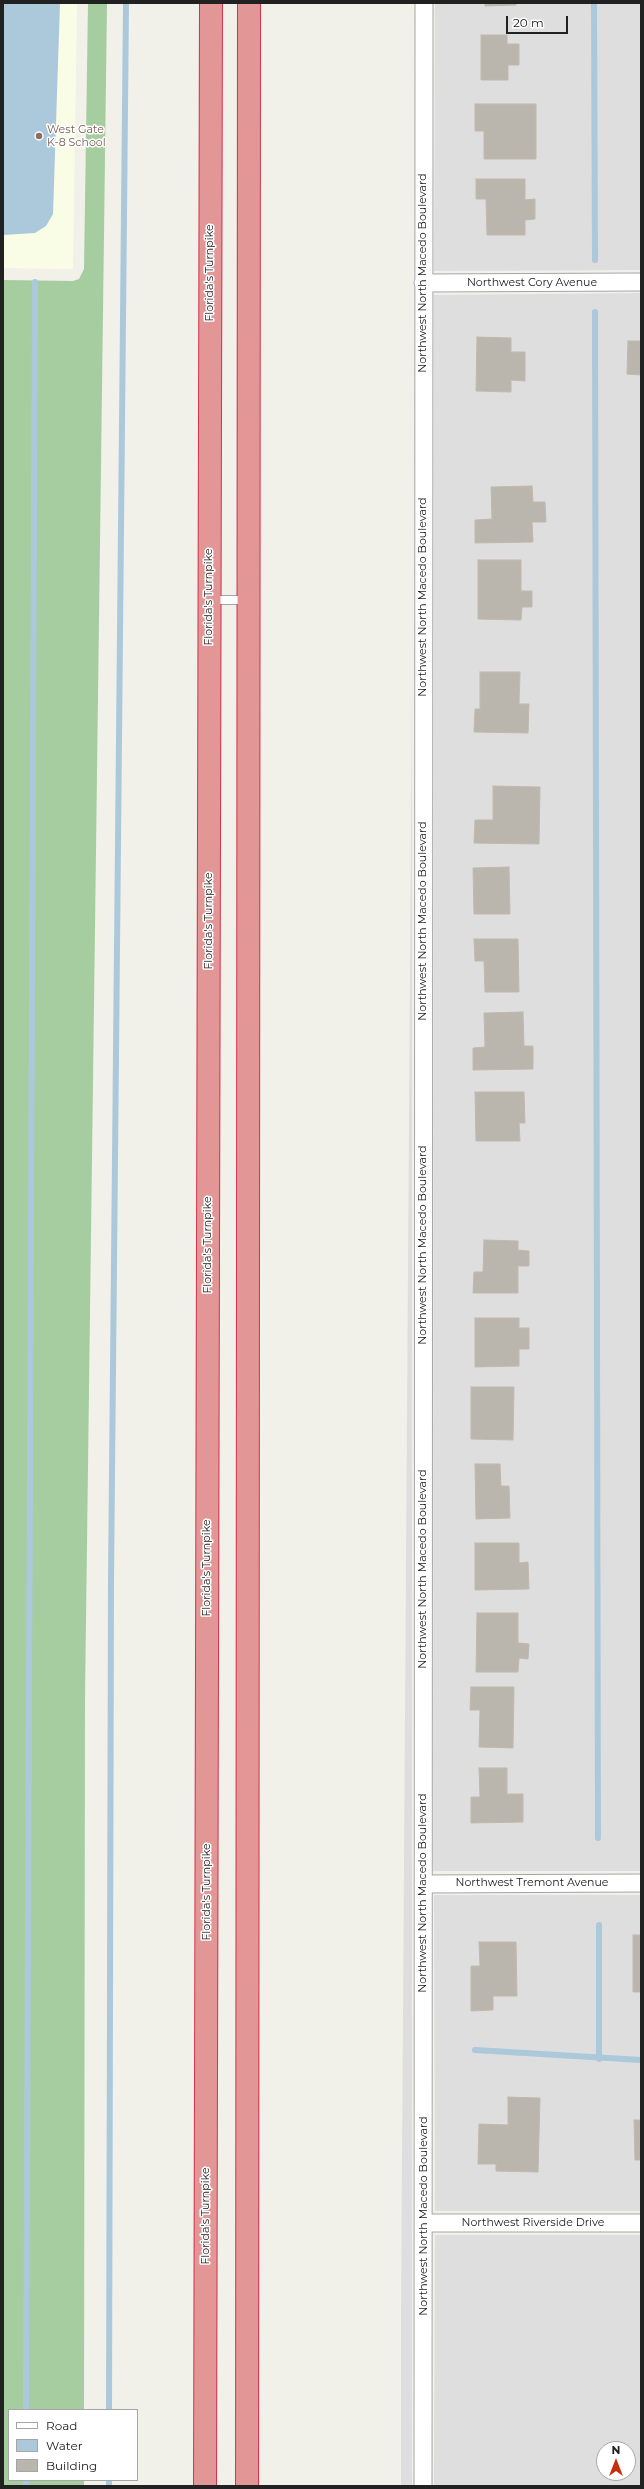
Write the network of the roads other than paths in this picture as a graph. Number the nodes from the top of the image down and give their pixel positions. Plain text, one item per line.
1 (211, 3) edge
2 (249, 3) edge
3 (424, 3) edge
4 (641, 282) edge
5 (423, 283) junction
6 (209, 600) junction
7 (247, 600) junction
8 (641, 1883) edge
9 (423, 1884) junction
10 (424, 2223) junction
11 (641, 2223) edge
12 (205, 2486) edge
13 (247, 2486) edge
14 (423, 2486) edge

1 - 6 highway, Florida's Turnpike
2 - 7 highway
3 - 5 street, Northwest North Macedo Boulevard
4 - 5 street, Northwest Cory Avenue
5 - 9 street, Northwest North Macedo Boulevard
6 - 7 lane
6 - 12 highway, Florida's Turnpike
7 - 13 highway
8 - 9 street, Northwest Tremont Avenue
9 - 10 street, Northwest North Macedo Boulevard
10 - 11 street, Northwest Riverside Drive
10 - 14 street, Northwest North Macedo Boulevard

